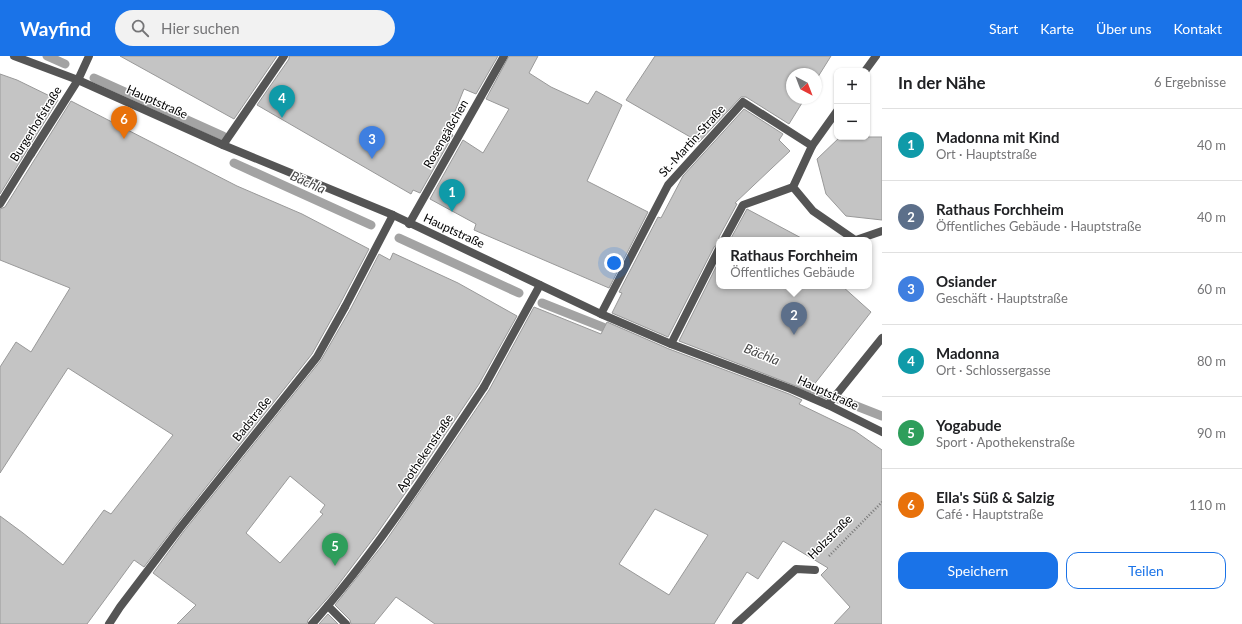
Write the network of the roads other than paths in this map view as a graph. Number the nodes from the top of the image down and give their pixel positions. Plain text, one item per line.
1 (14, 56) edge
2 (89, 56) edge
3 (284, 56) edge
4 (504, 56) edge
5 (876, 56) edge
6 (867, 68) edge
7 (78, 80) junction
8 (834, 115) edge
9 (223, 145) junction
10 (812, 146) junction
11 (793, 187) junction
12 (0, 204) edge
13 (393, 215) junction
14 (408, 224) junction
15 (882, 232) edge
16 (726, 237) edge
17 (851, 237) edge
18 (865, 237) edge
19 (716, 255) edge
20 (540, 284) junction
21 (601, 314) junction
22 (882, 338) edge
23 (671, 344) junction
24 (828, 405) junction
25 (882, 432) edge
26 (815, 570) road end
27 (328, 606) junction
28 (108, 624) edge
29 (312, 624) edge
30 (346, 624) edge
31 (736, 624) edge

1 - 7 street, Hauptstraße
2 - 7 street, Burgerhofstraße
3 - 9 street
4 - 14 street, Rosengäßchen
5 - 6 street
7 - 9 street, Hauptstraße
7 - 12 street, Burgerhofstraße
8 - 10 street
9 - 13 street, Hauptstraße
10 - 11 street
10 - 21 street, St.-Martin-Straße
11 - 16 street
11 - 17 street
13 - 14 street, Hauptstraße
13 - 28 street, Badstraße
14 - 20 street, Hauptstraße
15 - 18 street
19 - 23 street
20 - 21 street, Hauptstraße
20 - 27 street, Apothekenstraße
21 - 23 street, Hauptstraße
22 - 24 street
23 - 24 street, Hauptstraße
24 - 25 street, Hauptstraße
26 - 31 street, Holzstraße
27 - 29 street, Apothekenstraße
27 - 30 street

